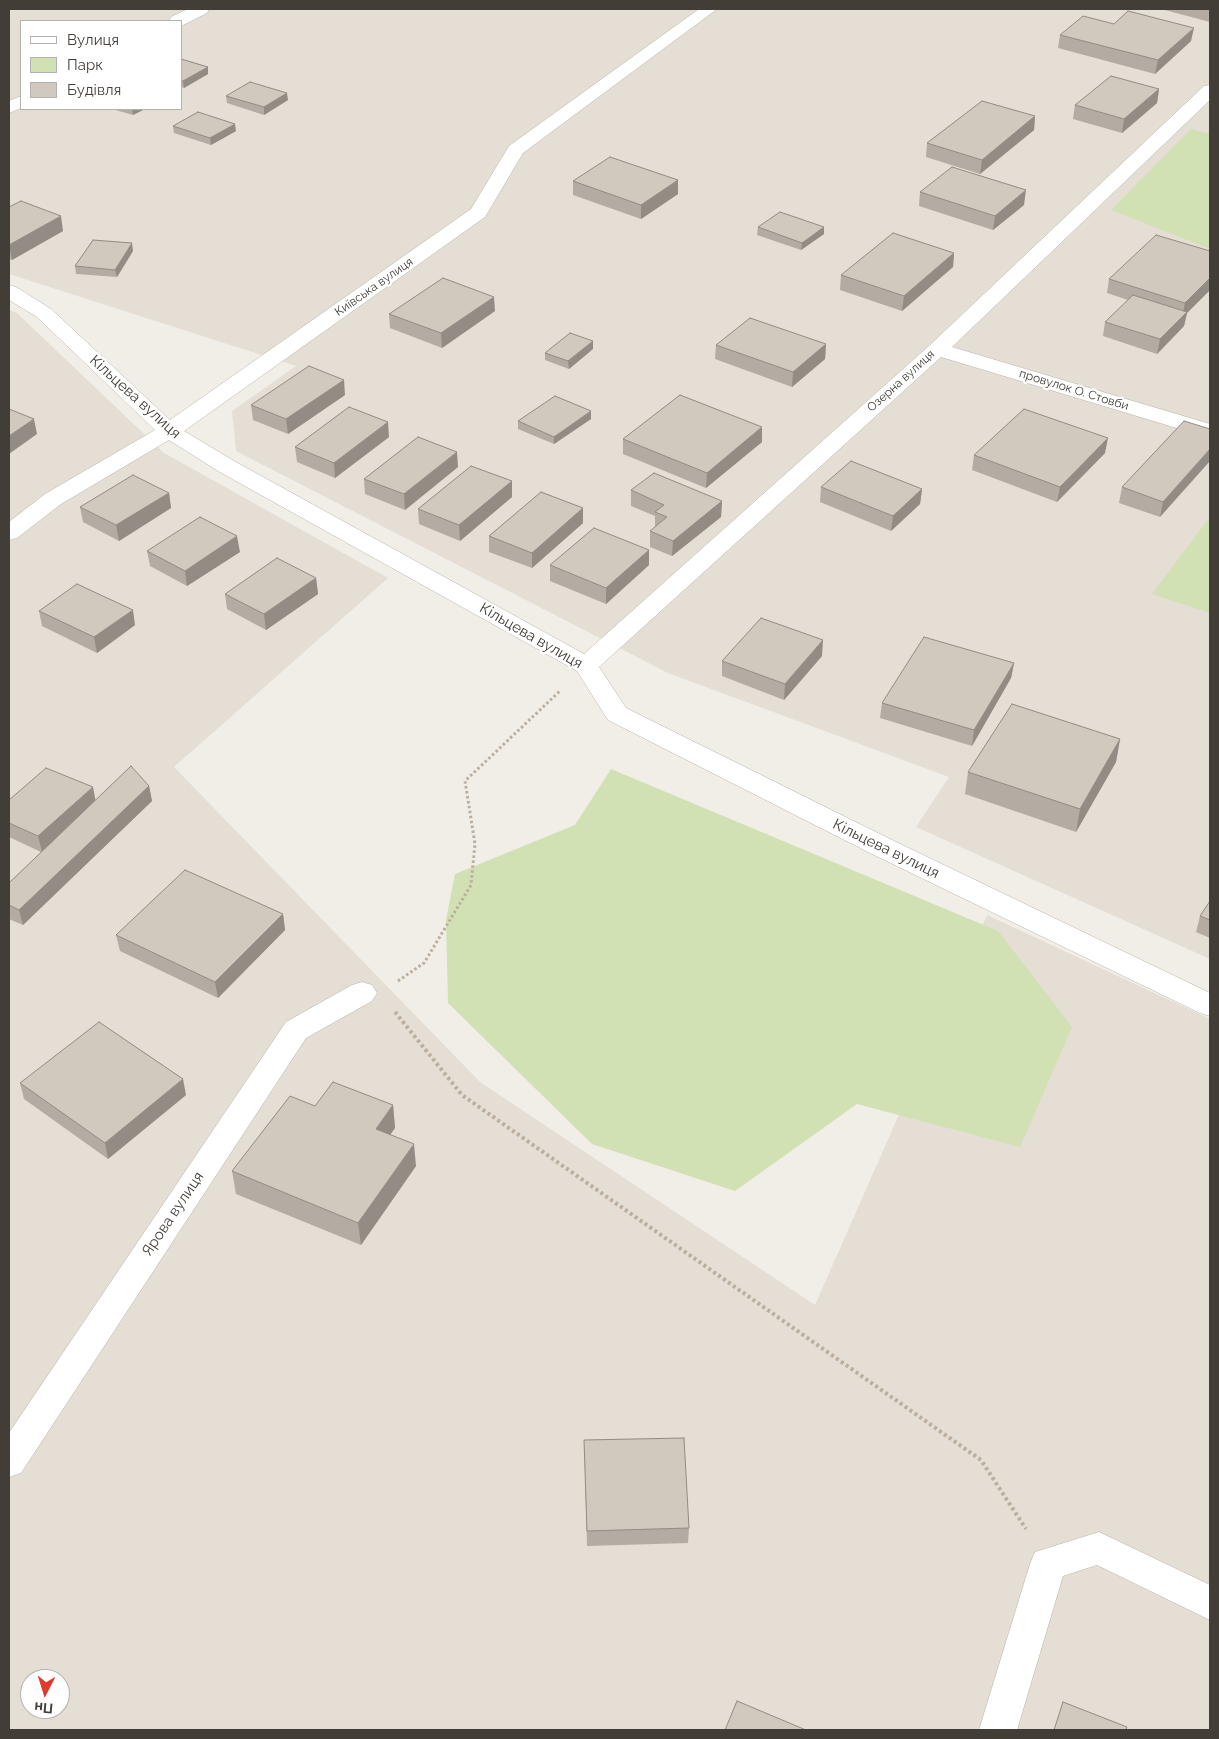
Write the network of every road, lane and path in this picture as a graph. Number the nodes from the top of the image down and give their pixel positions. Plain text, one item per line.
1 (201, 9) edge
2 (709, 9) edge
3 (179, 20) edge
4 (1210, 90) edge
5 (20, 102) edge
6 (9, 108) edge
7 (9, 291) edge
8 (937, 349) junction
9 (169, 431) junction
10 (1210, 431) edge
11 (9, 533) edge
12 (586, 666) junction
13 (371, 993) junction
14 (1210, 1005) edge
15 (9, 1462) edge
16 (1048, 1564) junction
17 (1210, 1603) edge
18 (998, 1730) edge

1 - 3 street
2 - 9 street, Київська вулиця
4 - 8 street, Озерна вулиця
5 - 6 street
7 - 9 street, Кільцева вулиця
8 - 10 street, провулок О. Стовби
8 - 12 street, Озерна вулиця
9 - 11 street, Київська вулиця
9 - 12 street, Кільцева вулиця
12 - 13 path
12 - 14 street, Кільцева вулиця
13 - 15 street, Ярова вулиця
13 - 16 path
16 - 17 street
16 - 18 street

